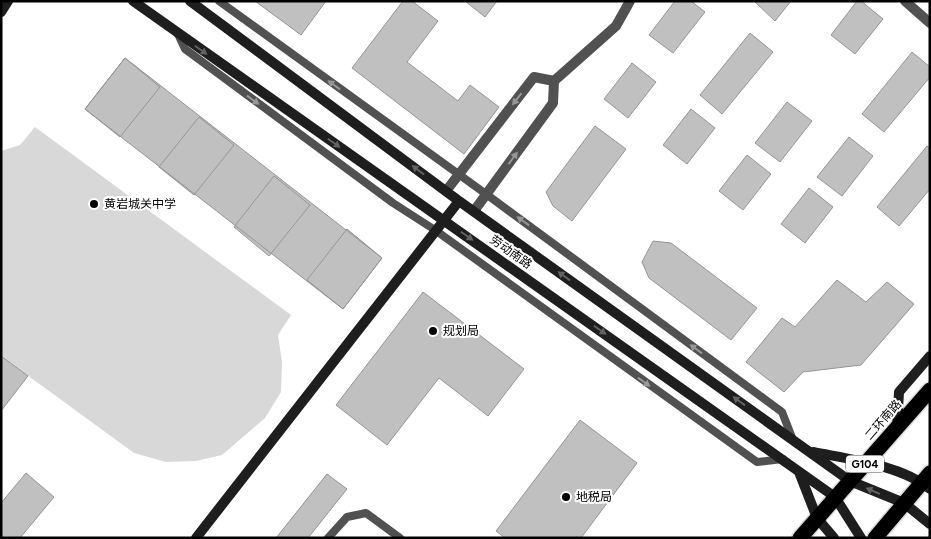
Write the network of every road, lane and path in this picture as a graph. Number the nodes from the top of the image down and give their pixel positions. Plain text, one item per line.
1 (8, 1) edge
2 (133, 1) edge
3 (190, 1) edge
4 (219, 1) edge
5 (630, 1) edge
6 (904, 1) edge
7 (1, 12) edge
8 (930, 23) edge
9 (178, 34) junction
10 (554, 81) junction
11 (458, 175) junction
12 (446, 191) junction
13 (486, 194) junction
14 (459, 201) junction
15 (474, 211) junction
16 (443, 219) junction
17 (435, 230) junction
18 (930, 356) edge
19 (930, 390) edge
20 (897, 428) junction
21 (793, 440) junction
22 (808, 451) junction
23 (783, 460) junction
24 (867, 463) junction
25 (799, 471) junction
26 (850, 481) junction
27 (927, 481) edge
28 (835, 497) junction
29 (904, 503) junction
30 (817, 518) junction
31 (930, 524) edge
32 (196, 538) edge
33 (328, 538) edge
34 (400, 538) edge
35 (800, 538) edge
36 (834, 538) edge
37 (861, 538) edge
38 (875, 538) edge

1 - 7 main road
2 - 9 main road, 劳动南路
12 -> 3 main road, 劳动南路
11 -> 4 lane
5 - 10 street
6 - 8 street
9 -> 16 main road, 劳动南路
9 -> 17 lane
10 -> 11 street
13 -> 10 street
11 - 12 street
11 - 13 lane
12 - 14 main road, 劳动南路
13 - 15 street
21 -> 13 lane
14 - 15 main road, 劳动南路
14 - 16 main road
21 -> 15 main road, 劳动南路
16 - 17 main road
16 -> 23 main road, 劳动南路
17 -> 23 lane
17 - 32 main road
18 - 20 main road
19 - 20 highway, 二环南路 / G104
20 - 24 highway, 二环南路 / G104
21 - 22 main road, 劳动南路
22 - 24 main road
22 - 26 main road, 劳动南路
23 - 25 main road, 劳动南路
24 - 26 highway, 二环南路 / G104
24 - 27 main road
25 - 28 main road, 劳动南路
25 - 30 main road
26 - 28 highway, 二环南路 / G104
29 -> 26 main road, 劳动南路
27 - 29 highway
28 - 30 highway, 二环南路 / G104
28 - 37 main road, 劳动南路
29 - 31 main road, 劳动南路
29 - 38 highway
30 - 35 highway, 二环南路 / G104
30 - 36 main road
33 - 34 lane

